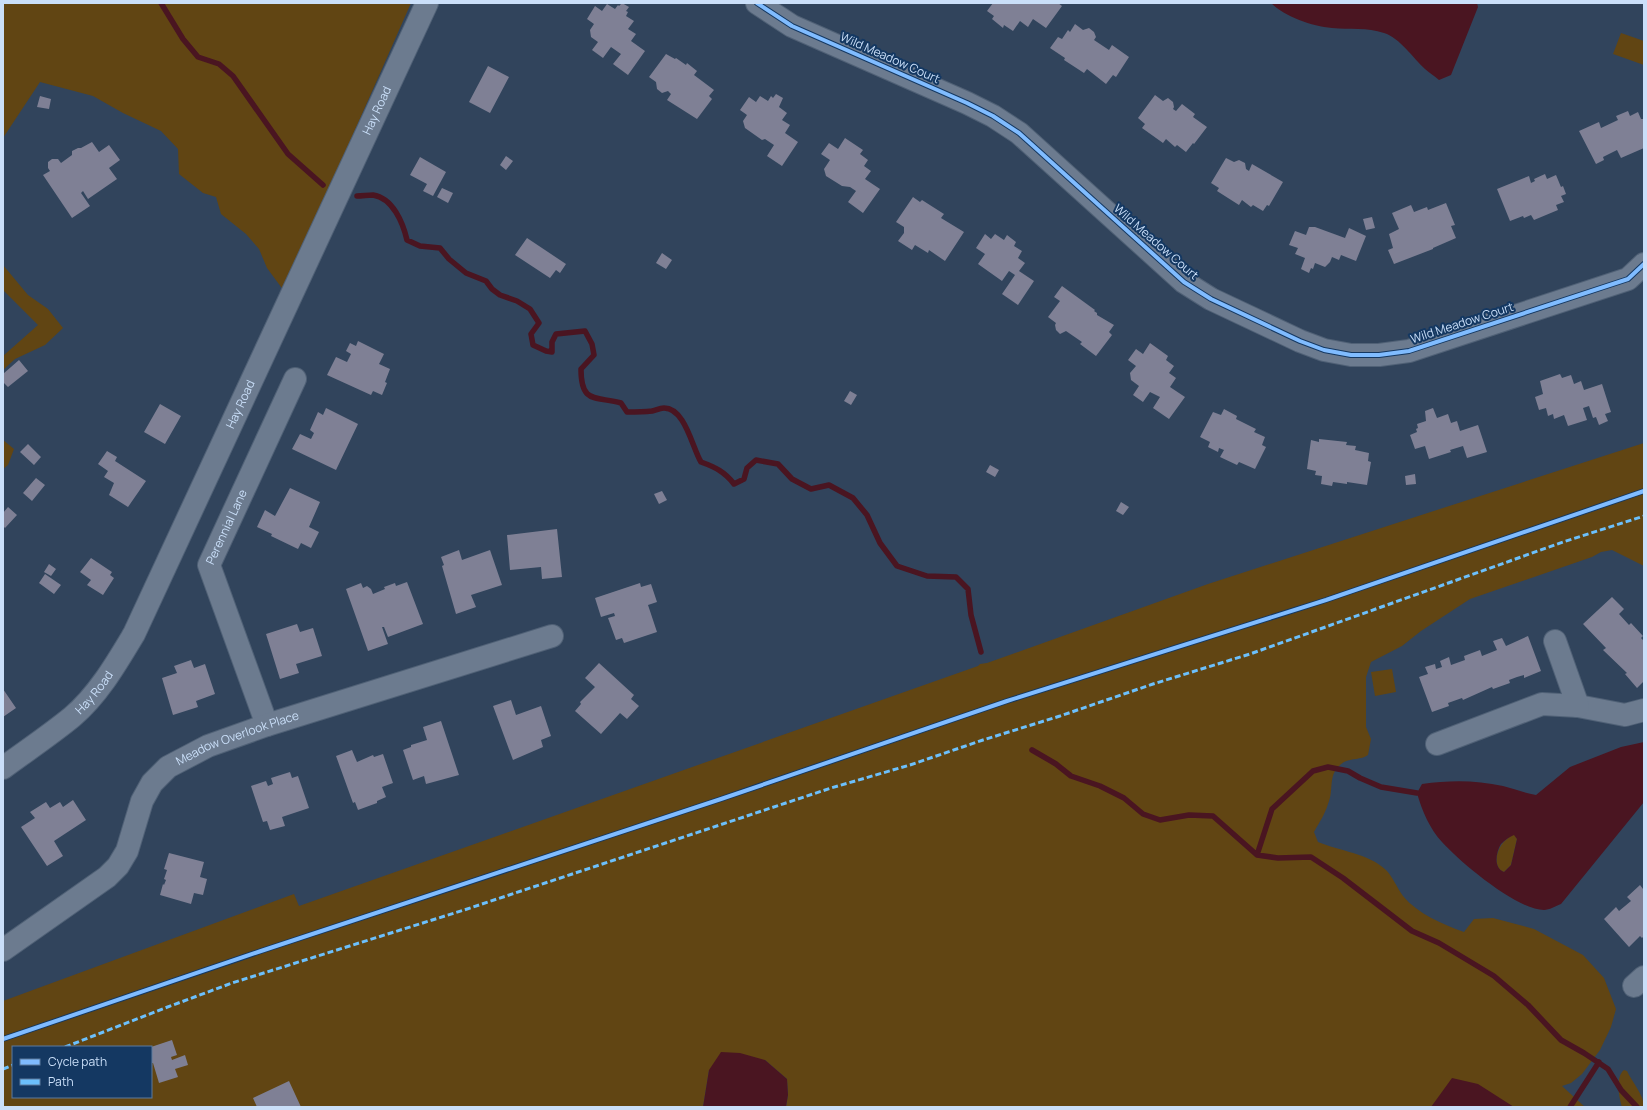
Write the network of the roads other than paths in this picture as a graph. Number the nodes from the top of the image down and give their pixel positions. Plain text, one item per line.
1 (427, 3) edge
2 (757, 3) edge
3 (1644, 264) edge
4 (295, 379) dead end
5 (552, 636) dead end
6 (1556, 641) dead end
7 (1578, 706) junction
8 (1644, 710) edge
9 (267, 725) junction
10 (1437, 744) dead end
11 (3, 768) edge
12 (3, 950) edge

1 - 11 street, Hay Road
2 - 3 street, Wild Meadow Court
4 - 9 street, Perennial Lane
5 - 9 street, Meadow Overlook Place
6 - 7 street
7 - 8 street
7 - 10 street
9 - 12 street, Meadow Overlook Place

